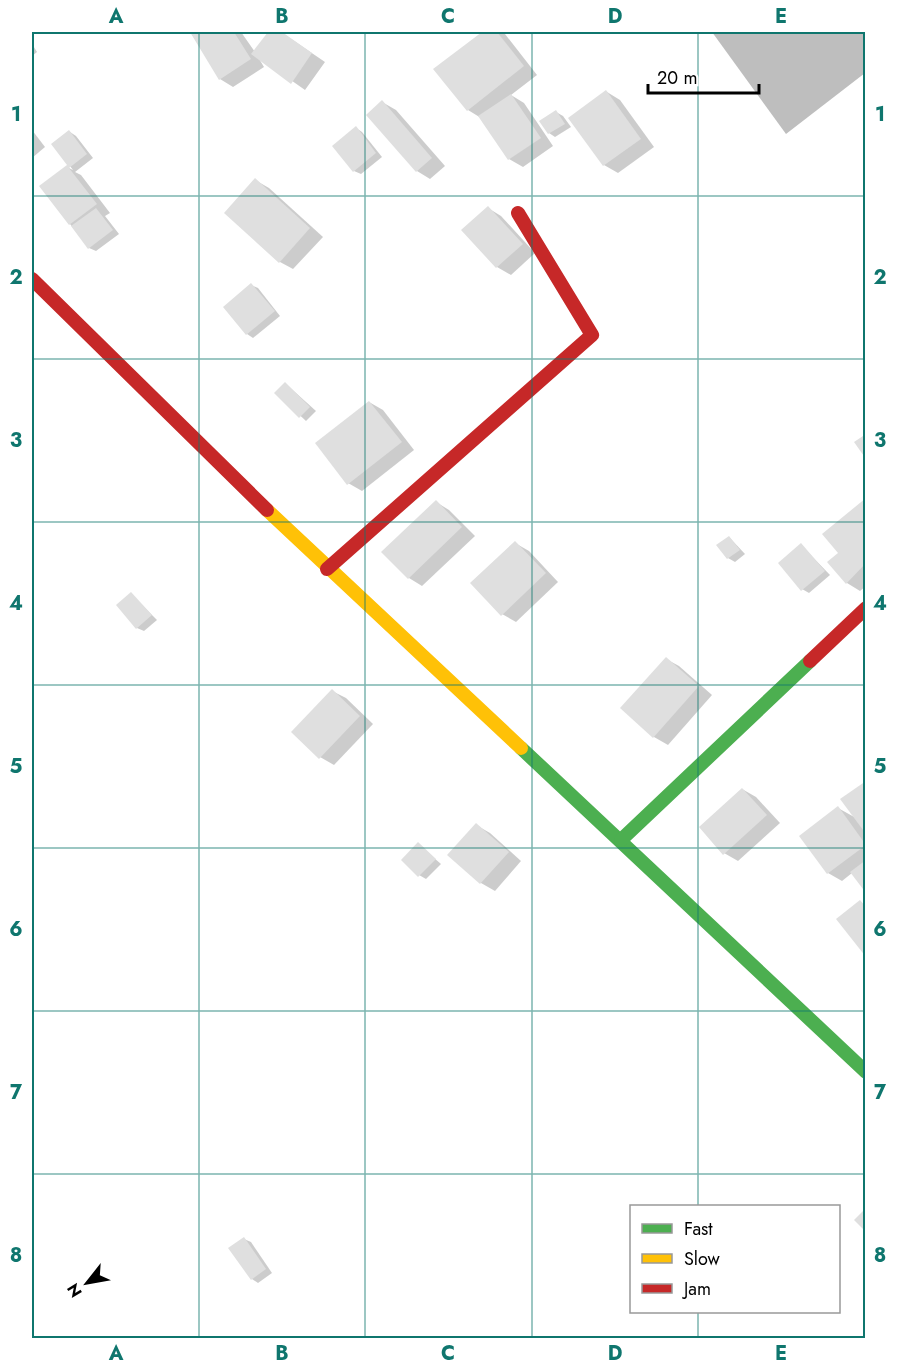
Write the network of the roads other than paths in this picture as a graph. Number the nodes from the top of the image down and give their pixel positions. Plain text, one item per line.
1 (518, 213) dead end
2 (32, 279) edge
3 (327, 569) junction
4 (866, 608) edge
5 (621, 840) junction
6 (866, 1072) edge

1 - 3 street
2 - 3 street
3 - 5 street
4 - 5 street
5 - 6 street

